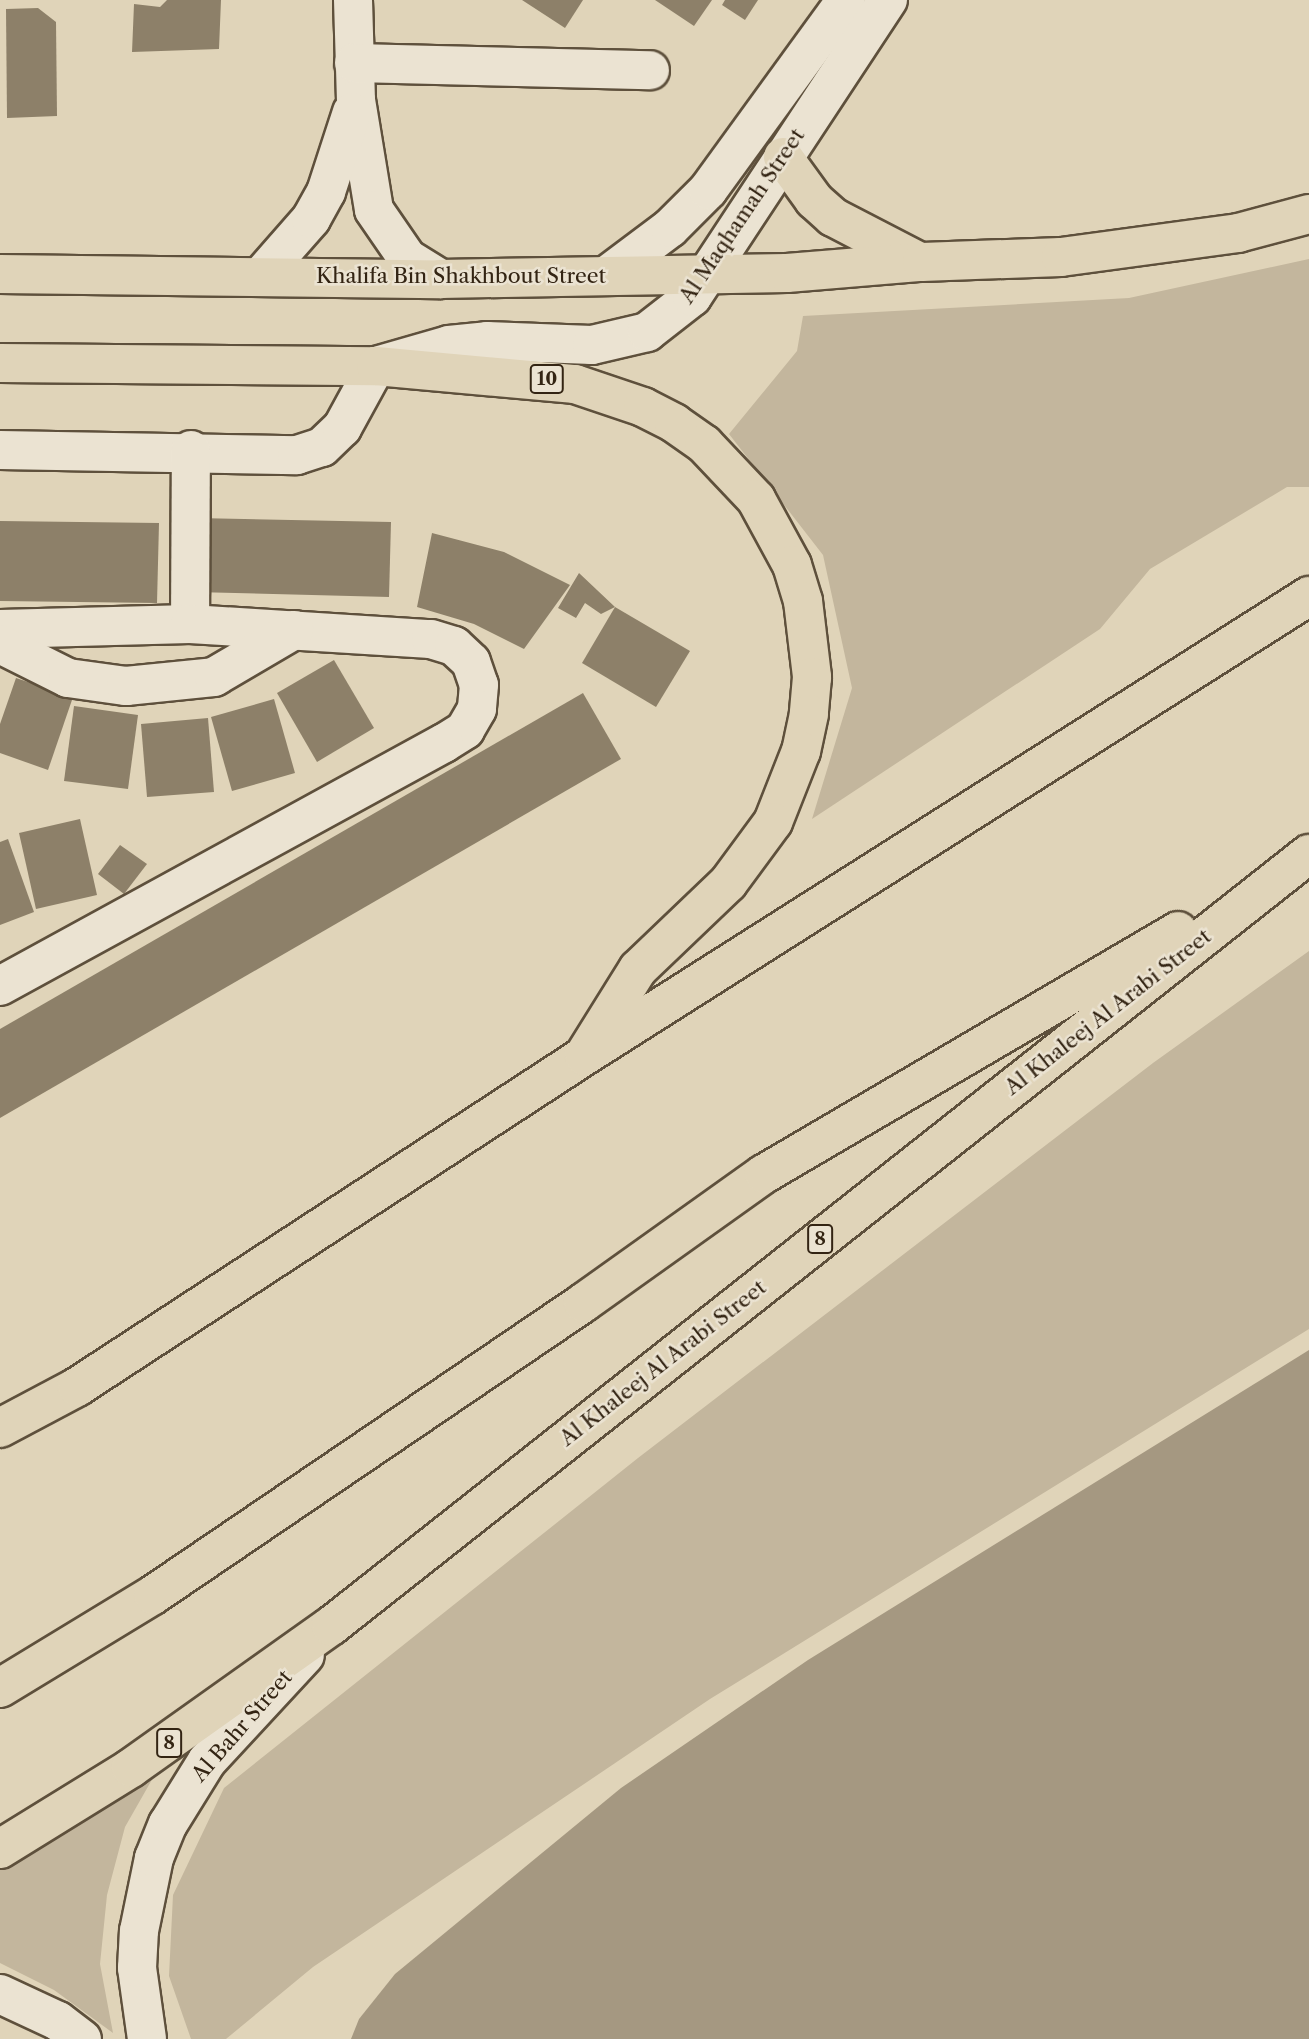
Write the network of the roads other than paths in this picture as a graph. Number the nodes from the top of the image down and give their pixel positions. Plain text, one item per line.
1 (353, 0) edge
2 (846, 0) edge
3 (888, 0) edge
4 (650, 70) dead end
5 (355, 81) junction
6 (783, 157) junction
7 (1309, 214) edge
8 (922, 262) junction
9 (0, 274) edge
10 (708, 274) junction
11 (261, 276) junction
12 (606, 276) junction
13 (440, 279) junction
14 (0, 363) edge
15 (376, 366) junction
16 (0, 450) edge
17 (191, 450) junction
18 (1309, 596) edge
19 (190, 624) junction
20 (0, 629) edge
21 (294, 630) junction
22 (0, 643) edge
23 (1304, 857) edge
24 (0, 986) edge
25 (584, 1056) junction
26 (0, 1428) edge
27 (331, 1626) junction
28 (0, 1689) edge
29 (0, 1849) edge
30 (0, 1994) edge
31 (82, 2039) edge
32 (147, 2039) edge

1 - 5 street
2 - 12 street, Al Maqhamah Street
3 - 6 street, Al Maqhamah Street
4 - 5 street
5 - 11 street
5 - 13 street
6 - 8 main road
6 - 10 street, Al Maqhamah Street
7 - 8 main road, Khalifa Bin Shakhbout Street
8 - 10 main road, Khalifa Bin Shakhbout Street
9 - 11 main road, Khalifa Bin Shakhbout Street
10 - 12 main road, Khalifa Bin Shakhbout Street
10 - 15 street, Al Maqhamah Street
11 - 13 main road, Khalifa Bin Shakhbout Street
12 - 13 main road, Khalifa Bin Shakhbout Street
14 - 15 main road, 10
15 - 17 street
15 - 25 main road, 10
16 - 17 street
17 - 19 street
18 - 25 main road
19 - 20 street
19 - 21 street
21 - 22 street
21 - 24 street
23 - 27 main road, Al Khaleej Al Arabi Street / 8
23 - 28 main road
25 - 26 main road
27 - 29 main road, Al Khaleej Al Arabi Street / 8
27 - 32 street, Al Bahr Street
30 - 31 street

